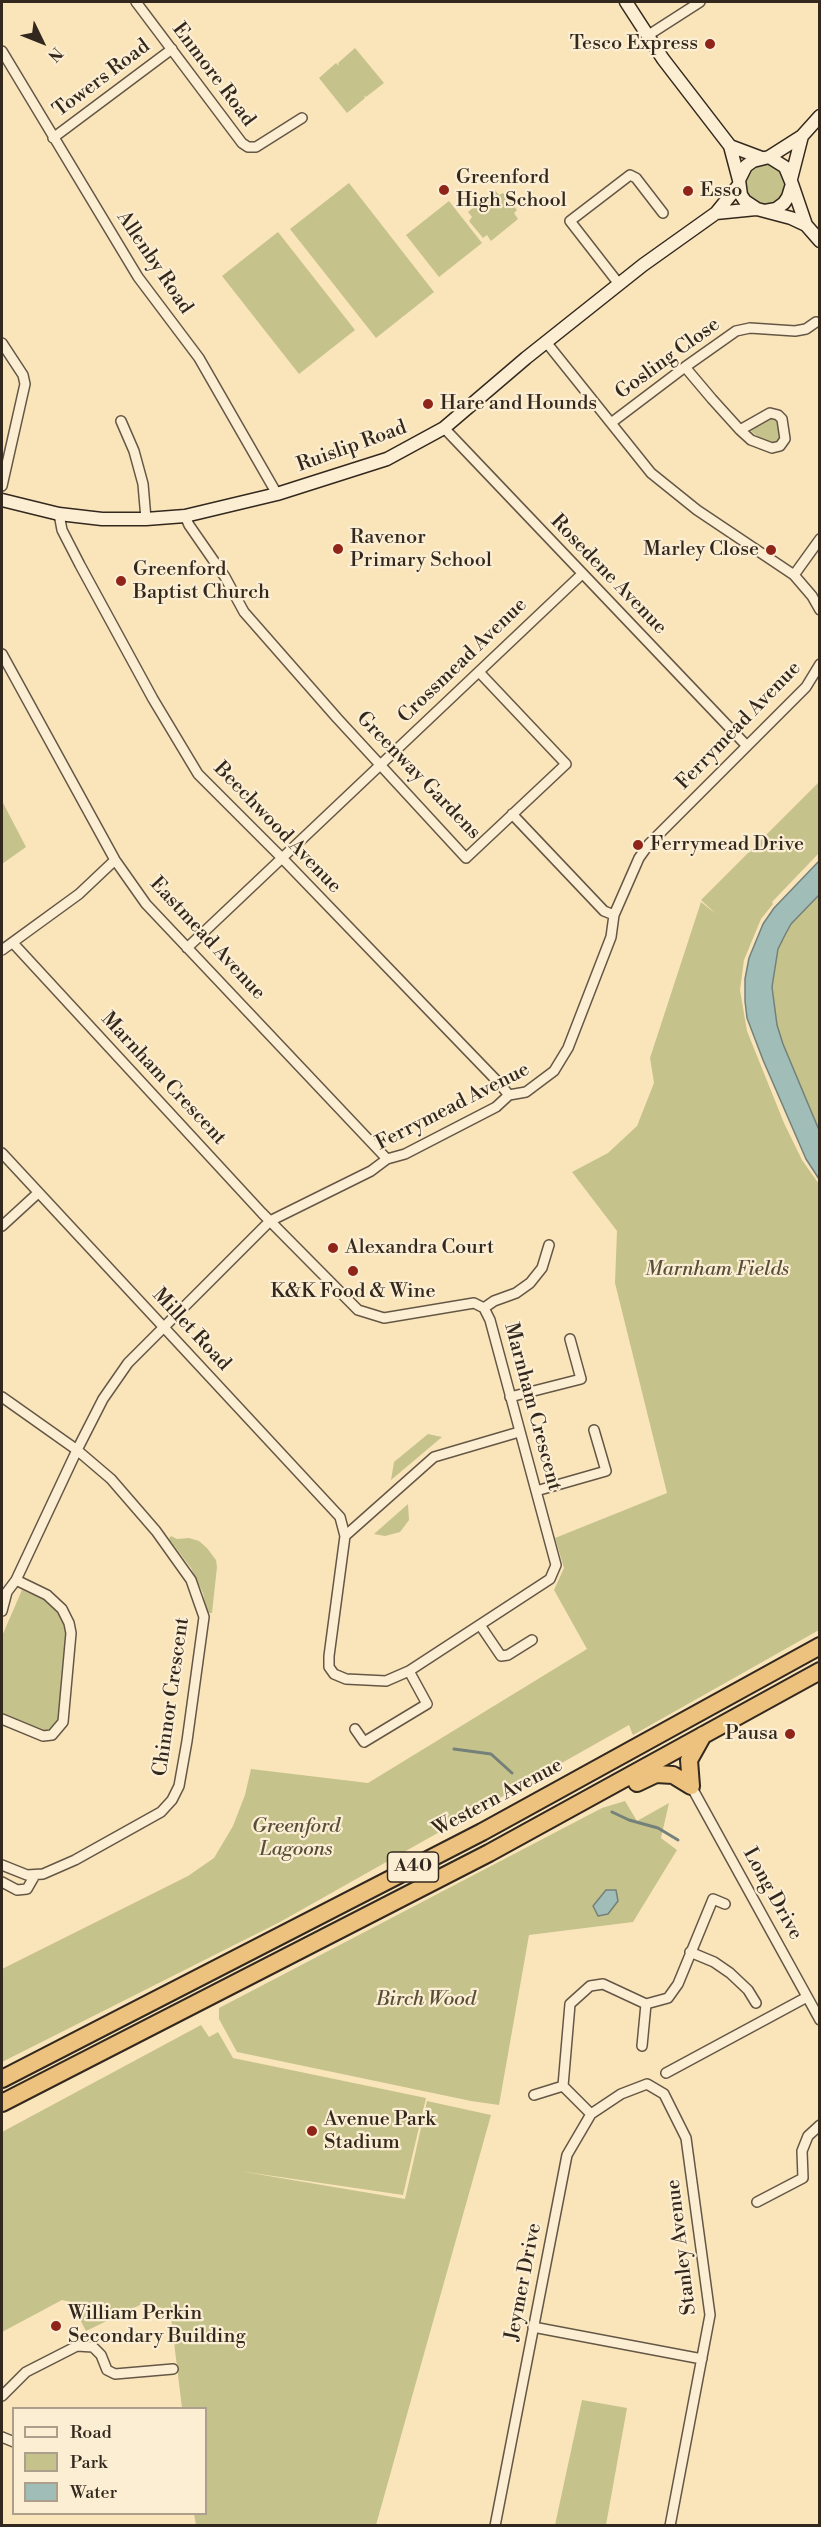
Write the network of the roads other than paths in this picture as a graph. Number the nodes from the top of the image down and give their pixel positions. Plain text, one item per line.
1 (136, 2) edge
2 (626, 2) edge
3 (700, 2) edge
4 (647, 36) junction
5 (172, 50) junction
6 (2, 51) edge
7 (819, 116) edge
8 (302, 118) dead end
9 (802, 135) junction
10 (53, 138) junction
11 (730, 146) junction
12 (765, 158) junction
13 (792, 182) junction
14 (739, 183) junction
15 (761, 210) junction
16 (663, 213) dead end
17 (716, 213) junction
18 (806, 225) junction
19 (819, 241) edge
20 (619, 284) junction
21 (816, 322) dead end
22 (546, 342) junction
23 (2, 343) edge
24 (685, 367) junction
25 (121, 421) dead end
26 (612, 423) junction
27 (444, 428) junction
28 (740, 430) junction
29 (2, 486) edge
30 (278, 494) junction
31 (2, 500) edge
32 (59, 514) junction
33 (185, 516) junction
34 (146, 519) junction
35 (819, 539) edge
36 (582, 574) junction
37 (794, 575) junction
38 (819, 610) edge
39 (2, 654) edge
40 (819, 664) edge
41 (479, 672) junction
42 (747, 746) junction
43 (381, 765) junction
44 (512, 814) junction
45 (282, 858) junction
46 (114, 860) junction
47 (614, 915) junction
48 (13, 943) junction
49 (187, 948) junction
50 (2, 950) edge
51 (509, 1095) junction
52 (2, 1154) edge
53 (387, 1159) junction
54 (38, 1193) junction
55 (270, 1221) junction
56 (2, 1226) edge
57 (549, 1245) dead end
58 (484, 1308) junction
59 (163, 1326) junction
60 (570, 1339) dead end
61 (2, 1397) edge
62 (510, 1397) junction
63 (594, 1430) dead end
64 (519, 1432) junction
65 (77, 1450) junction
66 (536, 1491) junction
67 (345, 1536) junction
68 (16, 1580) junction
69 (4, 1591) edge
70 (2, 1611) edge
71 (480, 1625) junction
72 (532, 1640) dead end
73 (819, 1646) edge
74 (409, 1671) junction
75 (819, 1671) edge
76 (2, 1719) edge
77 (355, 1729) dead end
78 (704, 1734) junction
79 (691, 1786) junction
80 (489, 1853) junction
81 (2, 1865) edge
82 (35, 1875) junction
83 (2, 1882) edge
84 (725, 1904) dead end
85 (690, 1952) junction
86 (807, 1997) junction
87 (756, 2003) dead end
88 (646, 2004) junction
89 (819, 2020) edge
90 (642, 2046) dead end
91 (666, 2073) dead end
92 (2, 2079) edge
93 (647, 2084) joint
94 (562, 2086) junction
95 (534, 2095) dead end
96 (2, 2103) edge
97 (591, 2114) junction
98 (819, 2125) edge
99 (757, 2202) dead end
100 (533, 2327) junction
101 (702, 2359) junction
102 (173, 2369) dead end
103 (2, 2396) edge
104 (495, 2526) edge
105 (670, 2526) edge

1 - 5 street, Enmore Road
2 - 4 main road
3 - 4 street
4 - 11 main road
5 - 8 street, Enmore Road
5 - 10 street, Towers Road
6 - 10 street, Allenby Road
7 - 9 main road
9 - 12 main road
9 - 13 main road
10 - 30 street, Allenby Road
11 - 12 main road
11 - 14 main road
12 - 13 main road
12 - 14 main road
13 - 15 main road
13 - 18 main road
14 - 15 main road
14 - 17 main road, Ruislip Road
15 - 17 main road
15 - 18 main road
16 - 20 street
17 - 20 main road, Ruislip Road
18 - 19 main road
20 - 22 main road, Ruislip Road
21 - 24 street, Gosling Close
22 - 26 street
22 - 27 main road, Ruislip Road
23 - 29 street
24 - 26 street, Gosling Close
24 - 28 street
25 - 34 street
26 - 37 street
27 - 30 main road, Ruislip Road
27 - 36 street, Rosedene Avenue
28 - 28 street
30 - 33 main road, Ruislip Road
31 - 32 main road, Ruislip Road
32 - 34 main road, Ruislip Road
32 - 45 street, Beechwood Avenue
33 - 34 main road, Ruislip Road
33 - 43 street, Greenway Gardens
35 - 37 street
36 - 41 street, Crossmead Avenue
36 - 42 street, Rosedene Avenue
37 - 38 street
39 - 46 street, Eastmead Avenue
40 - 42 street, Ferrymead Avenue
41 - 43 street, Crossmead Avenue
41 - 44 street, Greenway Gardens
42 - 47 street, Ferrymead Avenue
43 - 44 street, Greenway Gardens
43 - 45 street, Crossmead Avenue
44 - 47 street
45 - 49 street, Crossmead Avenue
45 - 51 street, Beechwood Avenue
46 - 48 street
46 - 49 street, Eastmead Avenue
47 - 51 street, Ferrymead Avenue
48 - 50 street
48 - 55 street, Marnham Crescent
49 - 53 street, Eastmead Avenue
51 - 53 street, Ferrymead Avenue
52 - 54 street, Millet Road
53 - 55 street, Ferrymead Avenue
54 - 56 street
54 - 59 street, Millet Road
55 - 58 street, Marnham Crescent
55 - 59 street, Ferrymead Avenue
57 - 58 street
58 - 62 street, Marnham Crescent
59 - 65 street, Ferrymead Avenue
59 - 67 street, Millet Road
60 - 62 street
61 - 65 street, Chinnor Crescent
62 - 64 street, Marnham Crescent
63 - 66 street
64 - 66 street, Marnham Crescent
64 - 67 street
65 - 68 street, Ferrymead Avenue
65 - 82 street, Chinnor Crescent
66 - 71 street, Marnham Crescent
67 - 74 street, Marnham Crescent
68 - 69 street, Ferrymead Avenue
68 - 76 street
69 - 70 street, Ferrymead Avenue
71 - 72 street
71 - 74 street, Marnham Crescent
73 - 92 highway, Western Avenue / A40
74 - 77 street
75 - 78 highway, A40
78 - 79 highway
78 - 80 highway, A40
79 - 80 highway
79 - 86 street, Long Drive
80 - 96 highway, A40
81 - 82 street
82 - 83 street, Chinnor Crescent
84 - 85 street
85 - 87 street
85 - 88 street
86 - 89 street, Long Drive
86 - 91 street
88 - 90 street
88 - 94 street
93 - 97 street, Jeymer Drive
93 - 101 street, Stanley Avenue
94 - 95 street
94 - 97 street
97 - 100 street, Jeymer Drive
98 - 99 street
100 - 101 street
100 - 104 street, Jeymer Drive
101 - 105 street, Stanley Avenue
102 - 103 street

